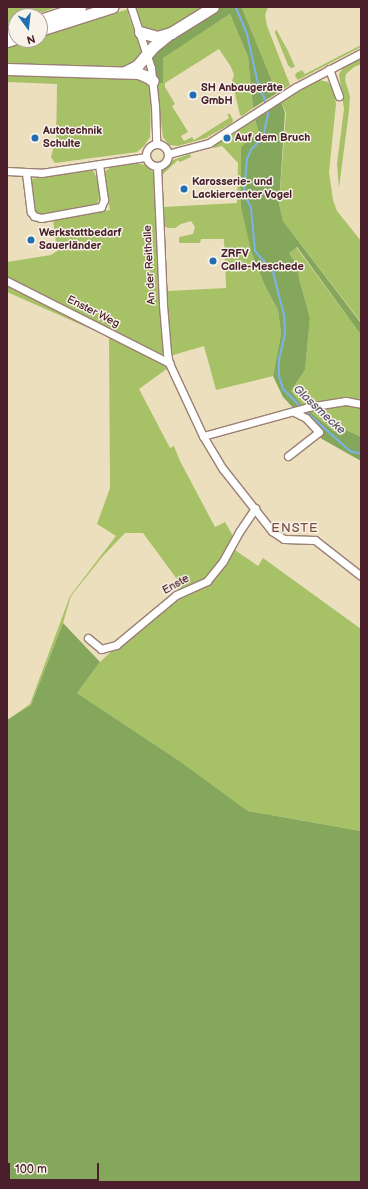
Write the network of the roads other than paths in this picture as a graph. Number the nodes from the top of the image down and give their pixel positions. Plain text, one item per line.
1 (80, 7) edge
2 (112, 7) edge
3 (131, 7) edge
4 (213, 7) edge
5 (48, 17) edge
6 (48, 27) edge
7 (140, 32) junction
8 (171, 33) junction
9 (361, 53) edge
10 (148, 55) junction
11 (7, 69) edge
12 (329, 69) junction
13 (123, 73) junction
14 (153, 81) junction
15 (339, 96) dead end
16 (156, 143) junction
17 (168, 154) junction
18 (145, 157) junction
19 (99, 164) junction
20 (157, 166) junction
21 (7, 172) edge
22 (26, 173) junction
23 (7, 281) edge
24 (169, 363) junction
25 (361, 404) edge
26 (296, 411) junction
27 (203, 436) junction
28 (288, 456) dead end
29 (255, 508) junction
30 (361, 576) edge
31 (88, 638) dead end

1 - 5 highway
2 - 6 highway
3 - 7 street
4 - 8 highway
7 - 8 highway
7 - 10 street
8 - 10 highway
9 - 12 street
10 - 13 highway
10 - 14 street
11 - 13 highway
12 - 15 street
12 - 17 street
13 - 14 highway
14 - 16 street
16 - 17 street
16 - 18 street
17 - 20 street
18 - 19 street
18 - 20 street
19 - 22 street
19 - 22 street
20 - 24 street, An der Reithalle
21 - 22 street
23 - 24 street, Enster Weg
24 - 27 street
25 - 26 street
26 - 27 street
26 - 28 street
27 - 29 street
29 - 30 street
29 - 31 street, Enste

